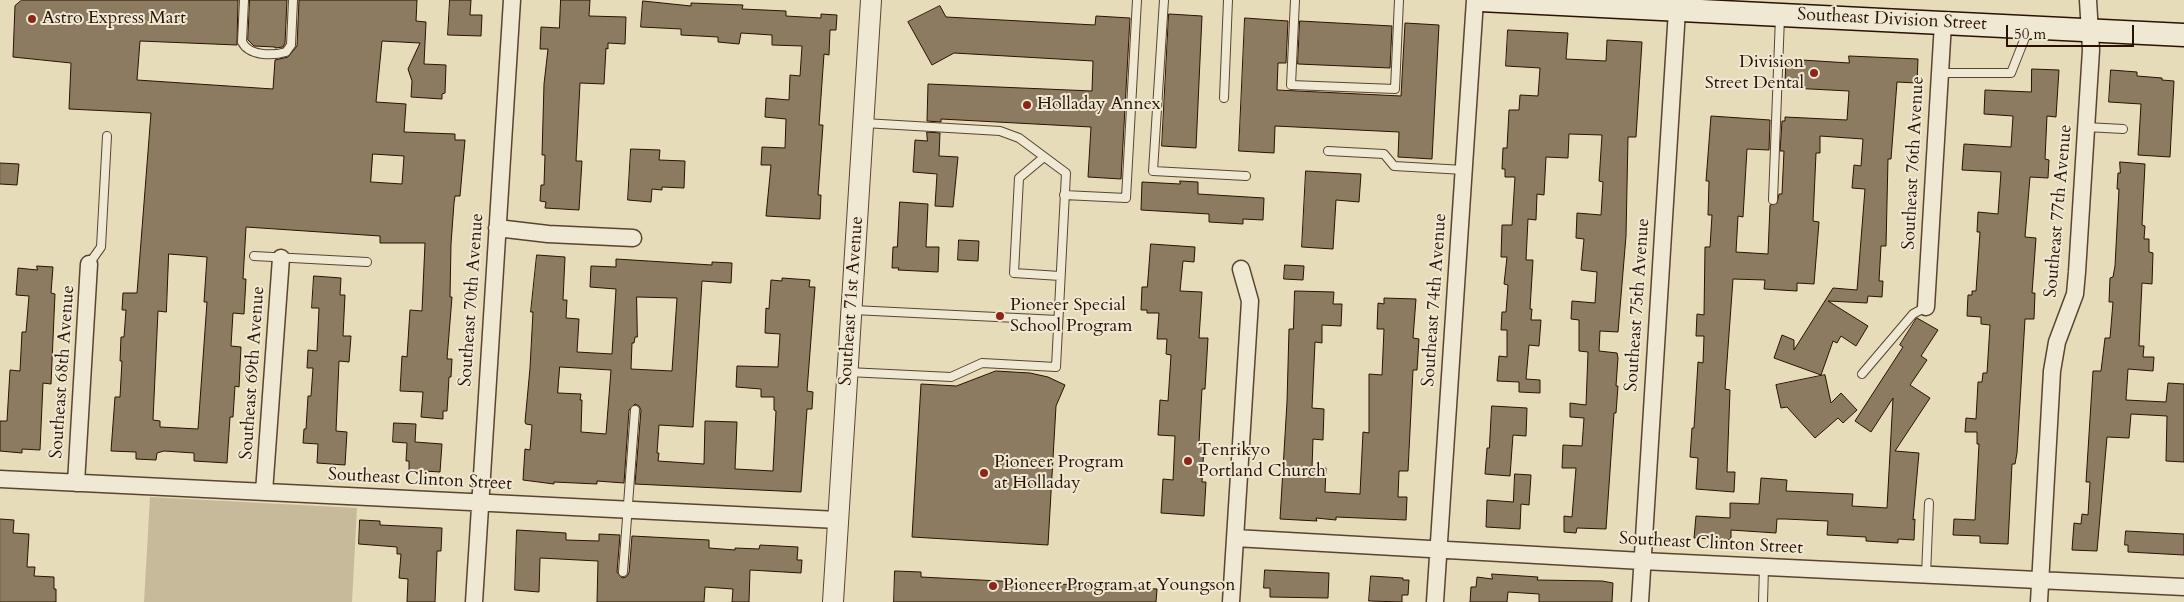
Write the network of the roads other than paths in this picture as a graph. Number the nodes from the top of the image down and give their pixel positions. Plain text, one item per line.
1 (244, 0) edge
2 (293, 0) edge
3 (512, 0) edge
4 (871, 0) edge
5 (1137, 0) edge
6 (1164, 0) edge
7 (1228, 0) edge
8 (1295, 0) edge
9 (1399, 0) edge
10 (1475, 0) edge
11 (1480, 0) edge
12 (2088, 0) edge
13 (1515, 1) edge
14 (1563, 2) edge
15 (1780, 7) edge
16 (1677, 10) junction
17 (1942, 23) junction
18 (2029, 27) junction
19 (2090, 30) junction
20 (2184, 34) edge
21 (1940, 73) junction
22 (1224, 98) dead end
23 (863, 123) junction
24 (2086, 127) junction
25 (2123, 129) dead end
26 (107, 136) dead end
27 (1328, 151) dead end
28 (1044, 157) junction
29 (1464, 170) junction
30 (1246, 176) dead end
31 (1064, 194) junction
32 (1773, 200) dead end
33 (497, 228) junction
34 (633, 238) dead end
35 (254, 256) dead end
36 (281, 258) junction
37 (366, 262) dead end
38 (89, 264) joint
39 (1241, 269) dead end
40 (1060, 276) junction
41 (1926, 306) joint
42 (852, 310) junction
43 (1058, 320) junction
44 (848, 372) junction
45 (1862, 374) dead end
46 (634, 410) dead end
47 (0, 479) edge
48 (76, 483) junction
49 (264, 492) junction
50 (479, 503) junction
51 (1929, 503) dead end
52 (627, 510) junction
53 (838, 520) junction
54 (1235, 538) junction
55 (1438, 549) junction
56 (1642, 561) junction
57 (1764, 567) junction
58 (623, 572) dead end
59 (1926, 575) junction
60 (2041, 581) junction
61 (2184, 588) edge
62 (474, 602) edge
63 (833, 602) edge
64 (1231, 602) edge
65 (1435, 602) edge
66 (1640, 602) edge
67 (1763, 602) edge
68 (2040, 602) edge

1 - 2 lane
3 - 33 street, Southeast 70th Avenue
4 - 23 street, Southeast 71st Avenue
5 - 31 lane
6 - 30 lane
7 - 22 lane
8 - 9 lane
10 - 29 street, Southeast 74th Avenue
11 - 13 main road, Southeast Division Street
12 - 19 street, Southeast 77th Avenue
13 - 14 main road, Southeast Division Street
14 - 16 main road, Southeast Division Street
15 - 16 main road, Southeast Division Street
15 - 17 main road, Southeast Division Street
15 - 32 lane
16 - 56 street, Southeast 75th Avenue
17 - 18 main road, Southeast Division Street
17 - 21 street, Southeast 76th Avenue
18 - 19 main road, Southeast Division Street
18 - 21 lane
19 - 20 main road, Southeast Division Street
19 - 24 street, Southeast 77th Avenue
21 - 41 street, Southeast 76th Avenue
23 - 28 lane
23 - 42 street, Southeast 71st Avenue
24 - 25 lane
24 - 60 street, Southeast 77th Avenue
26 - 38 lane
27 - 29 lane
28 - 31 lane
28 - 40 lane
29 - 55 street, Southeast 74th Avenue
31 - 40 lane
33 - 34 street
33 - 50 street, Southeast 70th Avenue
35 - 36 lane
36 - 37 lane
36 - 49 street, Southeast 69th Avenue
38 - 48 street, Southeast 68th Avenue
39 - 54 street
40 - 43 lane
41 - 45 lane
42 - 43 lane
42 - 44 street, Southeast 71st Avenue
43 - 44 lane
44 - 53 street, Southeast 71st Avenue
46 - 52 lane
47 - 48 street, Southeast Clinton Street
48 - 49 street, Southeast Clinton Street
49 - 50 street, Southeast Clinton Street
50 - 52 street, Southeast Clinton Street
50 - 62 street, Southeast 70th Avenue
51 - 59 lane
52 - 53 street, Southeast Clinton Street
52 - 58 lane
53 - 63 street, Southeast 71st Avenue
54 - 55 street, Southeast Clinton Street
54 - 64 street
55 - 56 street, Southeast Clinton Street
55 - 65 street, Southeast 74th Avenue
56 - 57 street, Southeast Clinton Street
56 - 66 street, Southeast 75th Avenue
57 - 59 street, Southeast Clinton Street
57 - 67 lane
59 - 60 street, Southeast Clinton Street
60 - 61 street, Southeast Clinton Street
60 - 68 street, Southeast 77th Avenue

